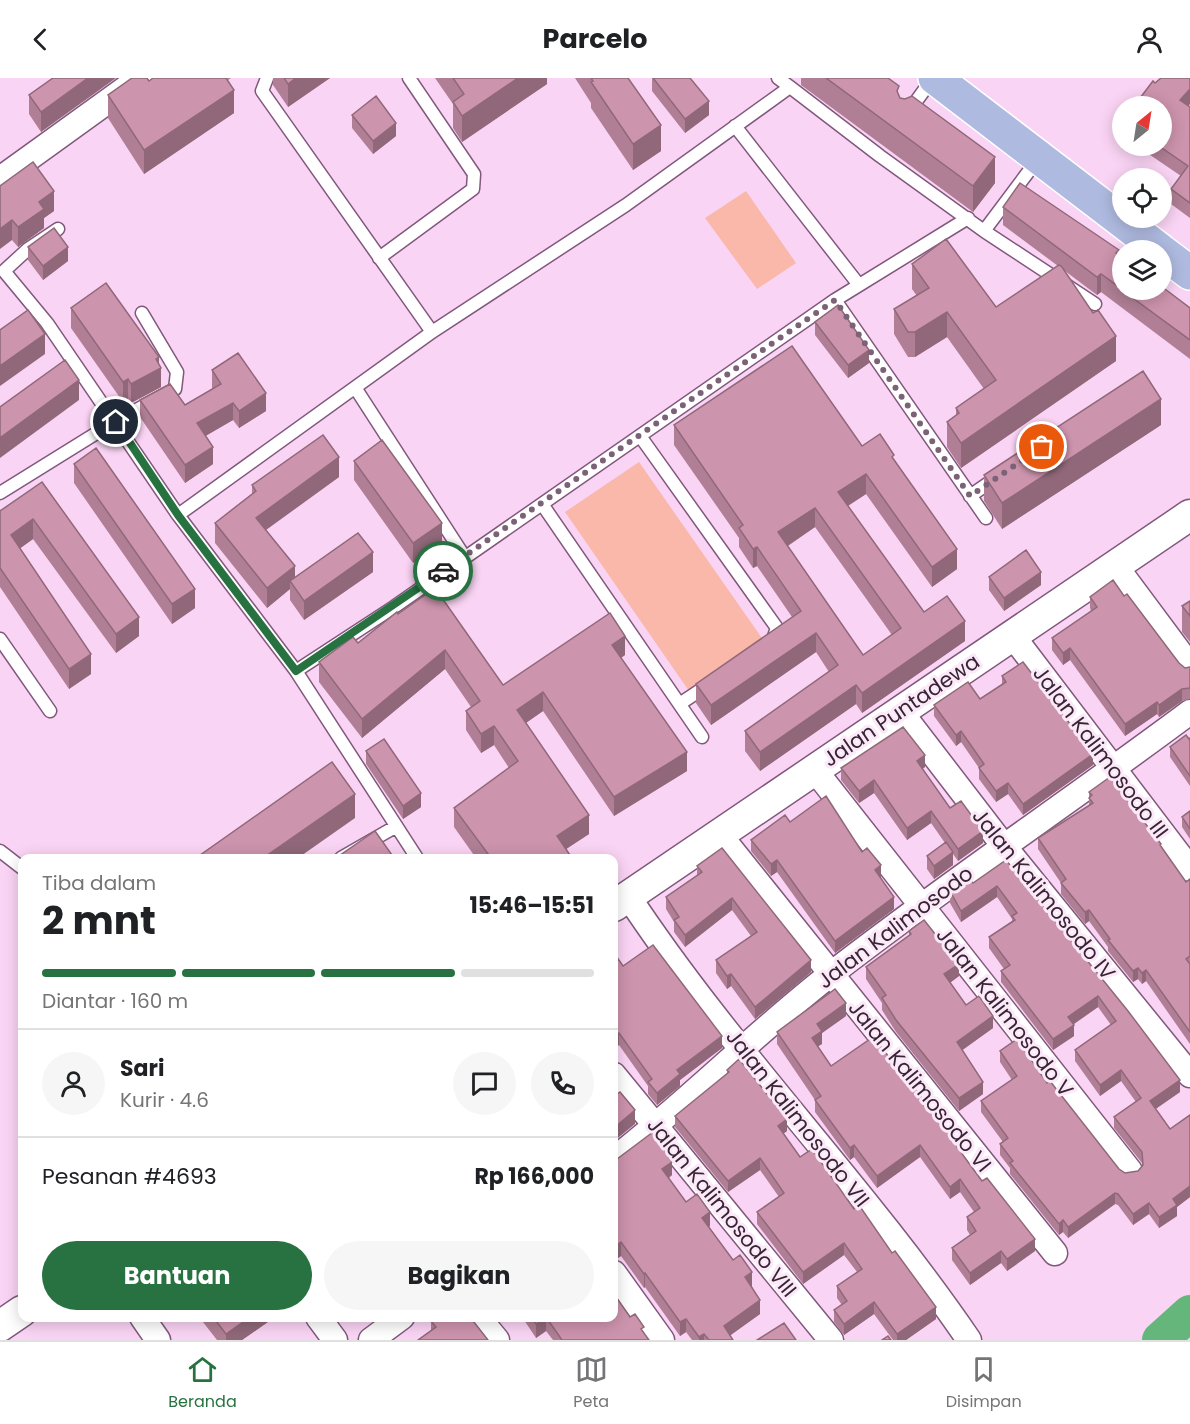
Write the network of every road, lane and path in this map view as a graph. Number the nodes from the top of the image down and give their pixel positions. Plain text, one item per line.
1 (140, 78) edge
2 (267, 78) edge
3 (409, 78) edge
4 (778, 78) edge
5 (934, 78) edge
6 (790, 87) junction
7 (905, 117) edge
8 (735, 126) junction
9 (1039, 158) junction
10 (0, 179) edge
11 (968, 218) junction
12 (58, 229) edge
13 (984, 231) junction
14 (1146, 240) edge
15 (379, 258) junction
16 (1172, 260) edge
17 (2, 273) edge
18 (1190, 273) edge
19 (860, 285) junction
20 (835, 300) junction
21 (1095, 304) dead end
22 (142, 313) dead end
23 (432, 332) junction
24 (356, 389) junction
25 (116, 422) junction
26 (640, 436) junction
27 (1008, 470) edge
28 (0, 493) edge
29 (970, 496) junction
30 (542, 504) junction
31 (178, 515) junction
32 (1190, 515) edge
33 (986, 518) dead end
34 (464, 556) junction
35 (1114, 564) junction
36 (1012, 635) junction
37 (0, 639) edge
38 (766, 646) edge
39 (1190, 666) edge
40 (296, 671) junction
41 (719, 678) edge
42 (681, 703) junction
43 (50, 711) dead end
44 (900, 711) junction
45 (1190, 712) edge
46 (702, 737) dead end
47 (814, 769) junction
48 (1112, 770) junction
49 (395, 827) junction
50 (719, 834) junction
51 (1003, 845) junction
52 (0, 851) edge
53 (348, 854) edge
54 (414, 854) edge
55 (18, 865) edge
56 (1190, 869) edge
57 (621, 901) edge
58 (922, 906) junction
59 (830, 975) junction
60 (742, 1049) junction
61 (1190, 1075) edge
62 (618, 1079) edge
63 (656, 1127) junction
64 (618, 1156) edge
65 (1130, 1171) edge
66 (1055, 1253) dead end
67 (618, 1279) edge
68 (145, 1322) edge
69 (322, 1322) edge
70 (395, 1322) edge
71 (482, 1322) edge
72 (158, 1340) edge
73 (335, 1340) edge
74 (371, 1340) edge
75 (497, 1340) edge
76 (662, 1340) edge
77 (831, 1340) edge
78 (969, 1340) edge

1 - 10 street
2 - 15 lane
3 - 15 lane
4 - 6 lane
5 - 7 lane
5 - 9 main road
6 - 8 lane
6 - 11 lane
8 - 19 lane
8 - 23 lane
9 - 13 lane
9 - 14 main road
11 - 13 lane
11 - 19 lane
12 - 17 lane
13 - 21 lane
15 - 23 lane
16 - 18 main road
17 - 25 lane
19 - 20 lane
20 - 26 lane
20 - 29 lane
22 - 25 lane
23 - 24 lane
24 - 31 lane
24 - 34 lane
25 - 28 lane
25 - 31 lane
26 - 30 lane
26 - 38 lane
27 - 29 lane
29 - 33 lane
30 - 34 lane
30 - 42 lane
31 - 40 lane
32 - 35 street, Jalan Puntadewa
34 - 40 lane
35 - 36 street, Jalan Puntadewa
35 - 39 street
36 - 44 street, Jalan Puntadewa
36 - 48 street, Jalan Kalimosodo III
37 - 43 lane
40 - 49 lane
41 - 42 lane
42 - 46 lane
44 - 47 street, Jalan Puntadewa
44 - 51 street, Jalan Kalimosodo IV
45 - 48 street, Jalan Kalimosodo
47 - 50 street, Jalan Puntadewa
47 - 58 street, Jalan Kalimosodo V
48 - 51 street, Jalan Kalimosodo
48 - 56 street, Jalan Kalimosodo III
49 - 53 lane
49 - 54 lane
50 - 57 street, Jalan Puntadewa
50 - 59 street, Jalan Kalimosodo VI
51 - 58 street, Jalan Kalimosodo
51 - 61 street, Jalan Kalimosodo IV
52 - 55 lane
57 - 60 street, Jalan Kalimosodo VII
58 - 59 street, Jalan Kalimosodo
58 - 65 street, Jalan Kalimosodo V
59 - 60 street, Jalan Kalimosodo
59 - 66 street, Jalan Kalimosodo VI
60 - 63 street, Jalan Kalimosodo
60 - 78 street, Jalan Kalimosodo VII
62 - 63 street, Jalan Kalimosodo VIII
63 - 64 street, Jalan Kalimosodo
63 - 77 street, Jalan Kalimosodo VIII
67 - 76 street
68 - 72 street
69 - 73 street
70 - 74 street
71 - 75 street

